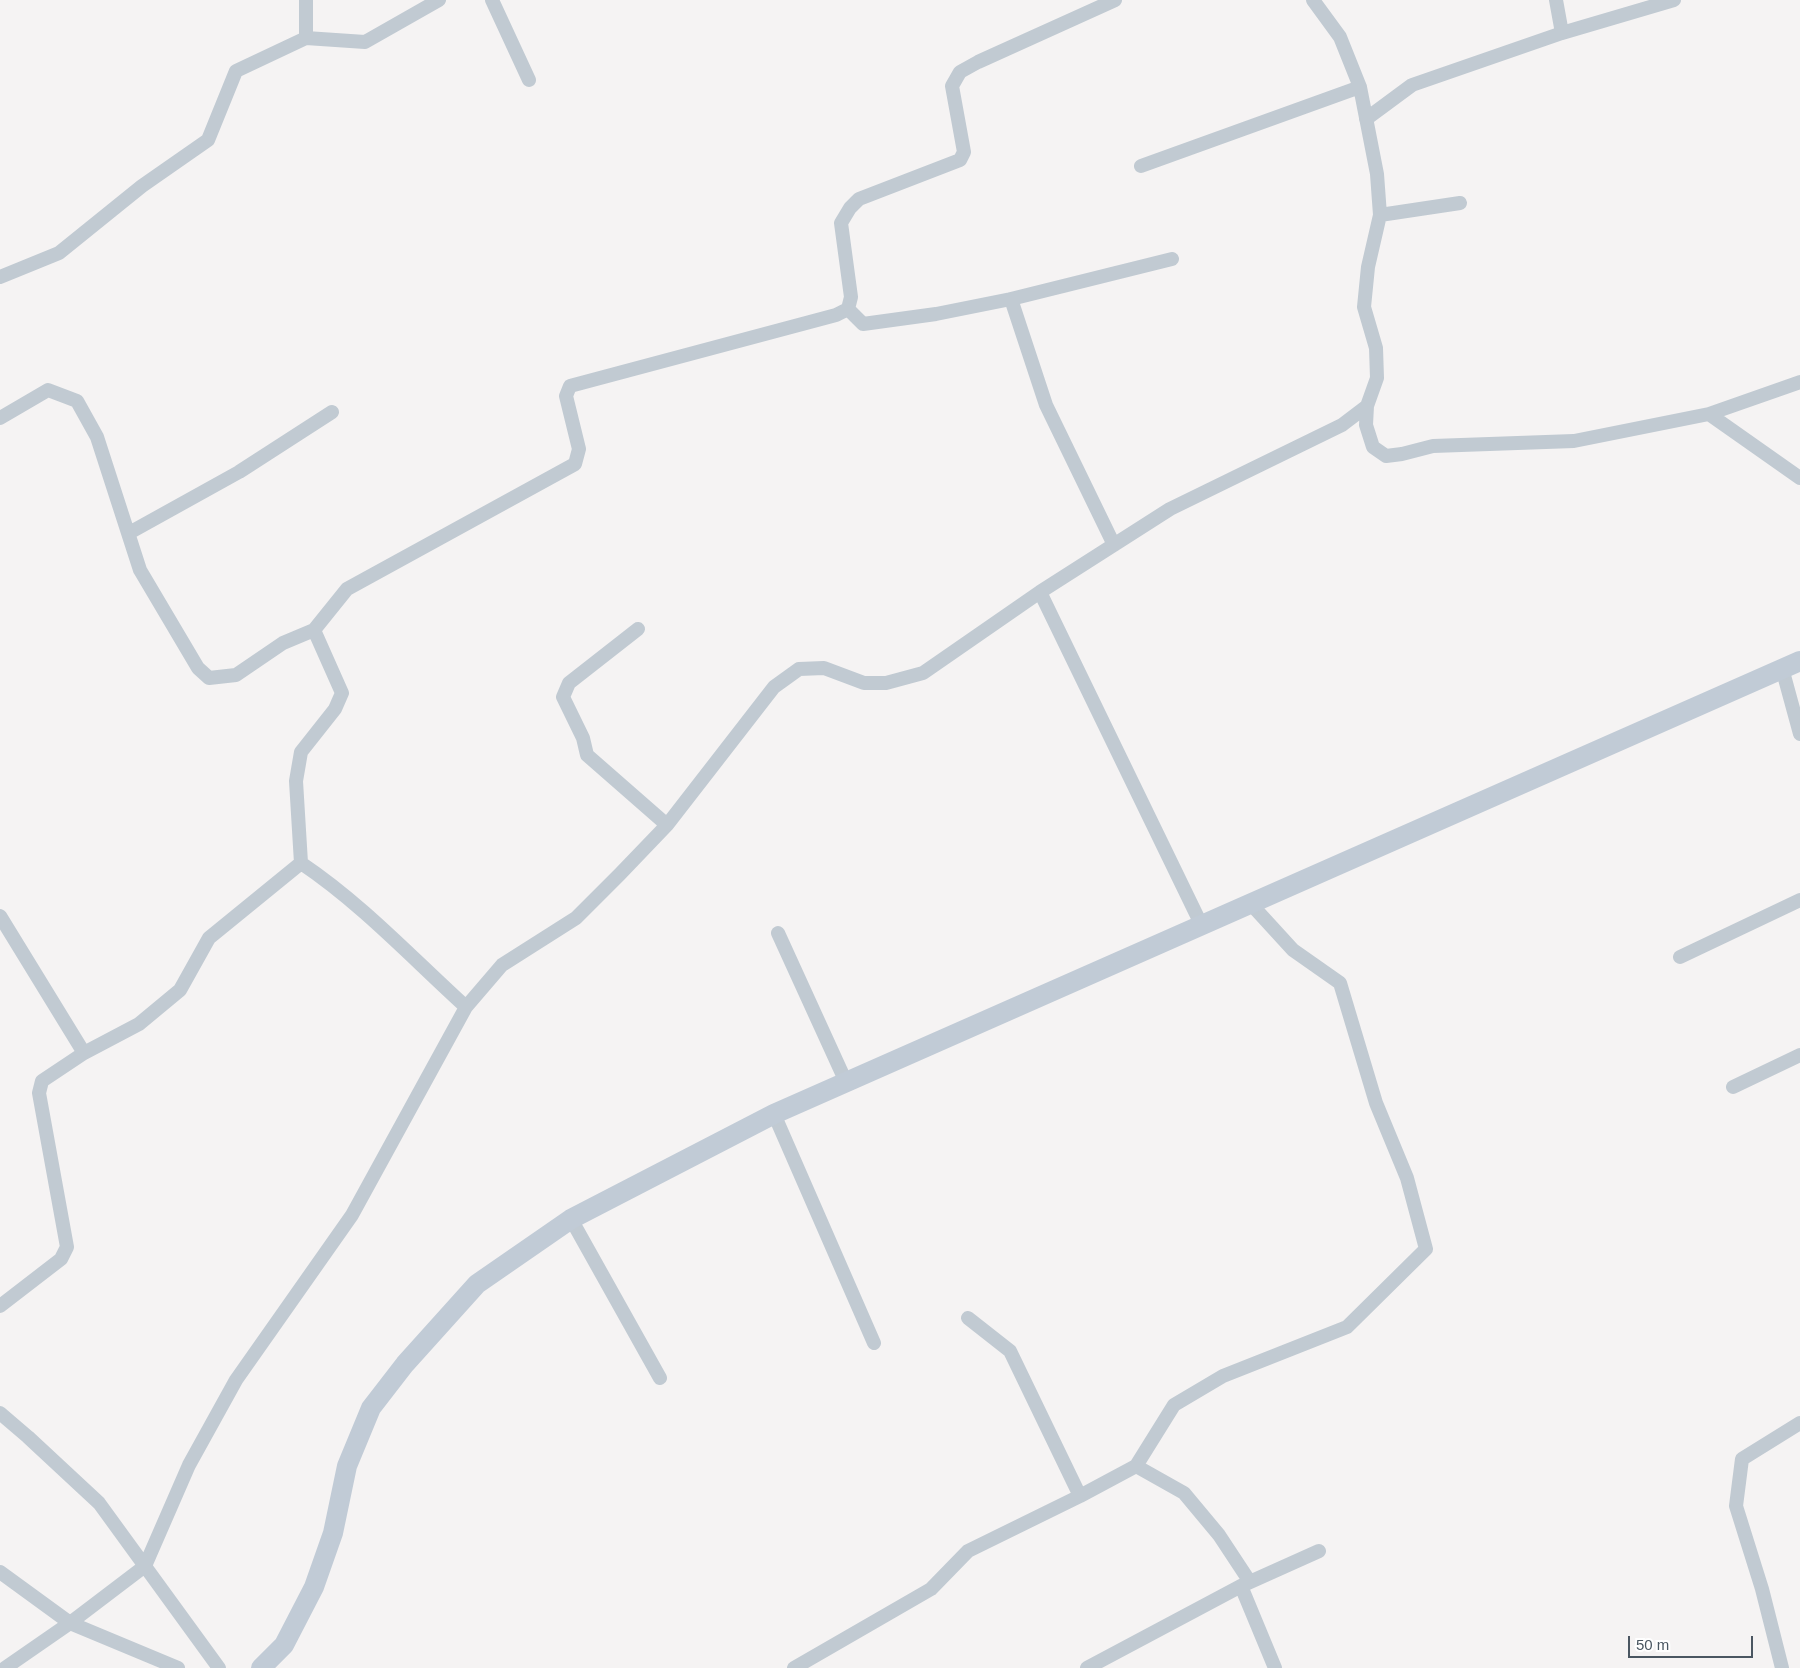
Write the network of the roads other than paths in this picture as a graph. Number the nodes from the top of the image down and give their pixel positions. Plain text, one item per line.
1 (306, 0) edge
2 (439, 0) edge
3 (492, 0) edge
4 (1115, 0) edge
5 (1313, 0) edge
6 (1556, 0) edge
7 (1674, 0) edge
8 (1562, 33) junction
9 (306, 38) junction
10 (529, 80) dead end
11 (1360, 87) junction
12 (1366, 119) junction
13 (1142, 166) dead end
14 (1460, 203) dead end
15 (1380, 215) junction
16 (1172, 259) dead end
17 (0, 277) edge
18 (1011, 299) junction
19 (848, 309) junction
20 (1800, 382) edge
21 (1367, 406) junction
22 (332, 412) dead end
23 (1709, 414) junction
24 (0, 418) edge
25 (1800, 478) edge
26 (129, 533) junction
27 (1114, 545) junction
28 (1040, 592) junction
29 (638, 629) dead end
30 (314, 630) junction
31 (1791, 664) edge
32 (1800, 734) edge
33 (666, 825) junction
34 (301, 863) junction
35 (1800, 900) edge
36 (1250, 903) junction
37 (0, 916) edge
38 (1201, 924) junction
39 (778, 933) dead end
40 (1680, 957) dead end
41 (466, 1007) junction
42 (84, 1052) junction
43 (1800, 1055) edge
44 (846, 1082) junction
45 (1734, 1087) dead end
46 (774, 1114) junction
47 (571, 1219) junction
48 (0, 1306) edge
49 (968, 1318) dead end
50 (874, 1343) dead end
51 (660, 1378) dead end
52 (0, 1413) edge
53 (1800, 1423) edge
54 (1136, 1466) junction
55 (1080, 1496) junction
56 (1319, 1551) dead end
57 (145, 1566) junction
58 (0, 1572) edge
59 (1245, 1584) junction
60 (70, 1623) junction
61 (5, 1668) edge
62 (178, 1668) edge
63 (219, 1668) edge
64 (261, 1668) edge
65 (794, 1668) edge
66 (1087, 1668) edge
67 (1275, 1668) edge
68 (1782, 1668) edge

1 - 9 street
2 - 9 street
3 - 10 street
4 - 19 street
5 - 11 street
6 - 8 street
7 - 8 street
8 - 12 street
9 - 17 street
11 - 12 street
11 - 13 street
12 - 15 street
14 - 15 street
15 - 21 street
16 - 18 street
18 - 19 street
18 - 27 street
19 - 30 street
20 - 23 street
21 - 23 street
21 - 27 street
22 - 26 street
23 - 25 street
24 - 26 street
26 - 30 street
27 - 28 street
28 - 33 street
28 - 38 street
29 - 33 street
30 - 34 street
31 - 32 street
31 - 36 street
33 - 41 street
34 - 41 street
34 - 42 street
35 - 40 street
36 - 38 street
36 - 54 street
37 - 42 street
38 - 44 street
39 - 44 street
41 - 57 street
42 - 48 street
43 - 45 street
44 - 46 street
46 - 47 street
46 - 50 street
47 - 51 street
47 - 64 street
49 - 55 street
52 - 57 street
53 - 68 street
54 - 55 street
54 - 59 street
55 - 65 street
56 - 59 street
57 - 60 street
57 - 63 street
58 - 60 street
59 - 66 street
59 - 67 street
60 - 61 street
60 - 62 street

